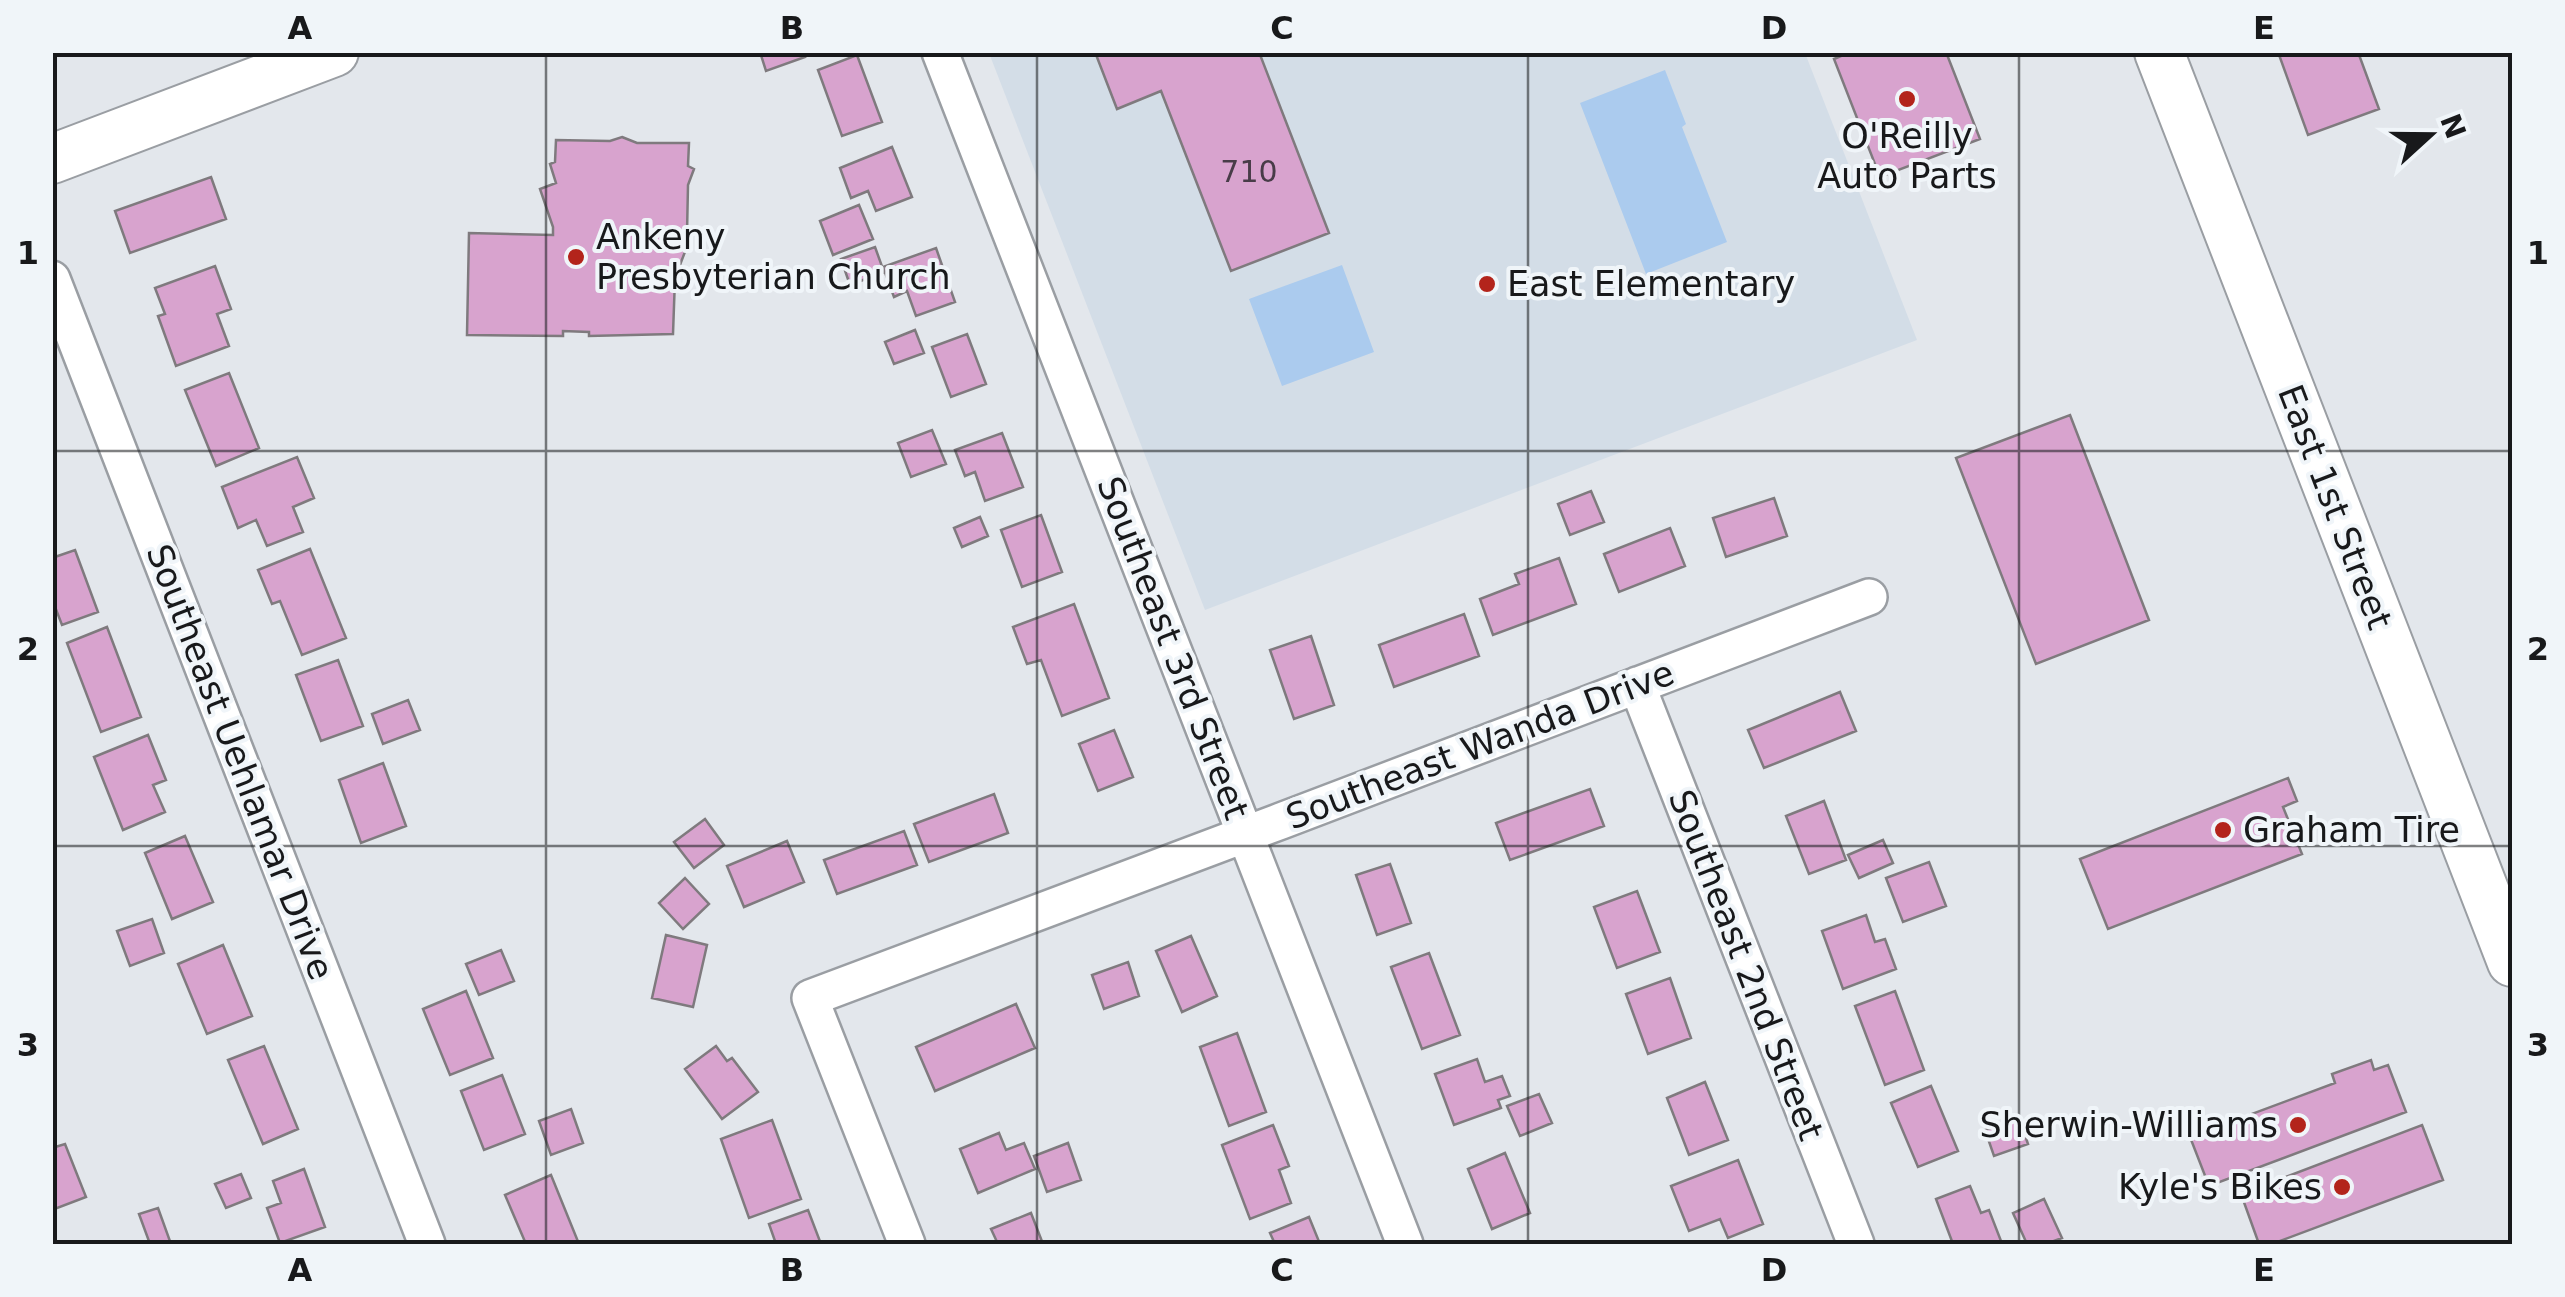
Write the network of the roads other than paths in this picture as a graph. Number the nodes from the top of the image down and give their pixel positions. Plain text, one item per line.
1 (334, 52) edge
2 (940, 52) edge
3 (2159, 52) edge
4 (52, 158) edge
5 (52, 279) edge
6 (1869, 597) dead end
7 (1637, 686) junction
8 (1246, 834) junction
9 (2512, 962) edge
10 (427, 1244) edge
11 (907, 1244) edge
12 (1405, 1244) edge
13 (1856, 1244) edge

1 - 4 main road
2 - 8 street, Southeast 3rd Street
3 - 9 main road, East 1st Street
5 - 10 street, Southeast Uehlamar Drive
6 - 7 street, Southeast Wanda Drive
7 - 8 street, Southeast Wanda Drive
7 - 13 street, Southeast 2nd Street
8 - 11 street, Southeast Wanda Drive
8 - 12 street, Southeast 3rd Street

